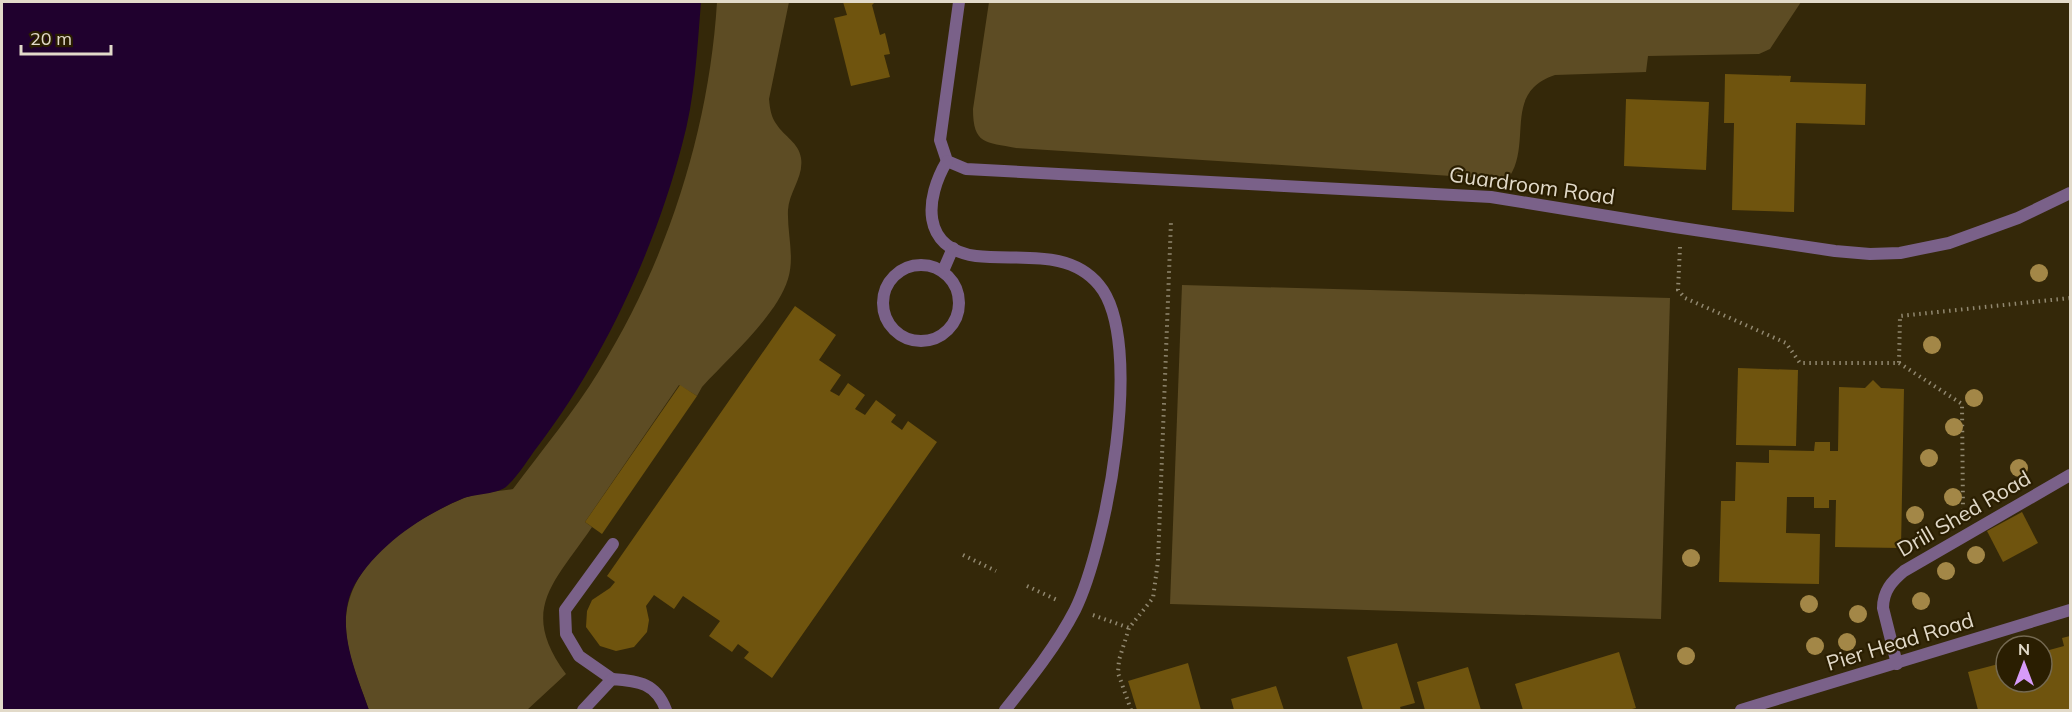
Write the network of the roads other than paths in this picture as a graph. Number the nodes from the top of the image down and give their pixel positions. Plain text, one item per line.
1 (959, 2) edge
2 (945, 158) junction
3 (2070, 193) edge
4 (953, 248) junction
5 (943, 271) junction
6 (2070, 475) edge
7 (613, 544) dead end
8 (2070, 610) edge
9 (1896, 664) junction
10 (612, 678) junction
11 (1773, 706) edge
12 (583, 711) edge
13 (666, 711) edge
14 (1005, 711) edge
15 (1741, 711) edge

1 - 2 lane
2 - 3 lane, Guardroom Road
2 - 4 lane
4 - 5 lane
4 - 14 lane
5 - 5 lane
6 - 9 lane, Drill Shed Road
7 - 10 lane
8 - 9 lane, Pier Head Road
9 - 11 lane, Pier Head Road
10 - 12 lane
10 - 13 lane
11 - 15 lane, Pier Head Road

